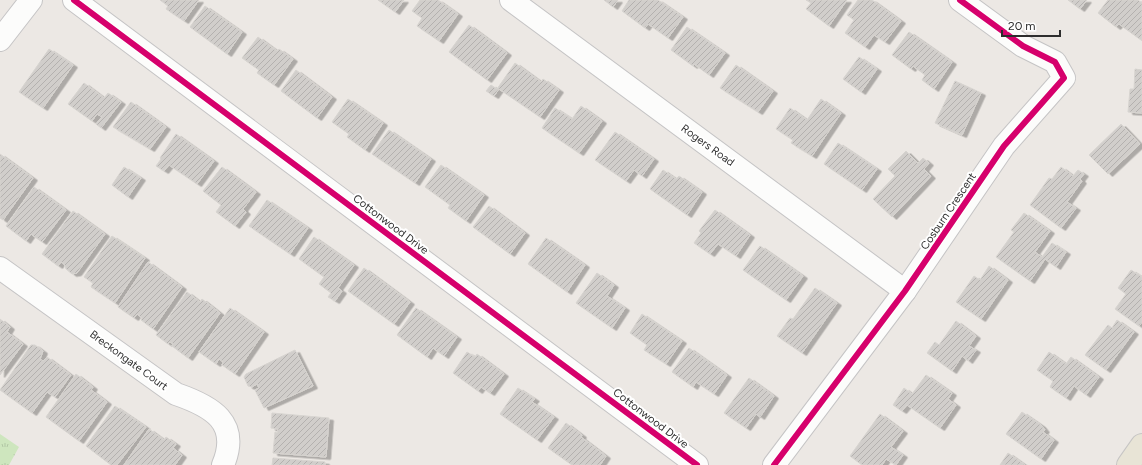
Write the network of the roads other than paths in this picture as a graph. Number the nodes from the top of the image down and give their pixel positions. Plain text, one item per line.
1 (31, 0) edge
2 (74, 0) edge
3 (511, 0) edge
4 (960, 0) edge
5 (0, 40) edge
6 (0, 268) edge
7 (905, 291) junction
8 (1142, 445) edge
9 (223, 465) edge
10 (697, 465) edge
11 (774, 465) edge
12 (1128, 465) edge

1 - 5 street
2 - 10 street, Cottonwood Drive
3 - 7 street, Rogers Road
4 - 7 street, Cosburn Crescent
6 - 9 street, Breckongate Court
7 - 11 street, Cosburn Crescent
8 - 12 main road

